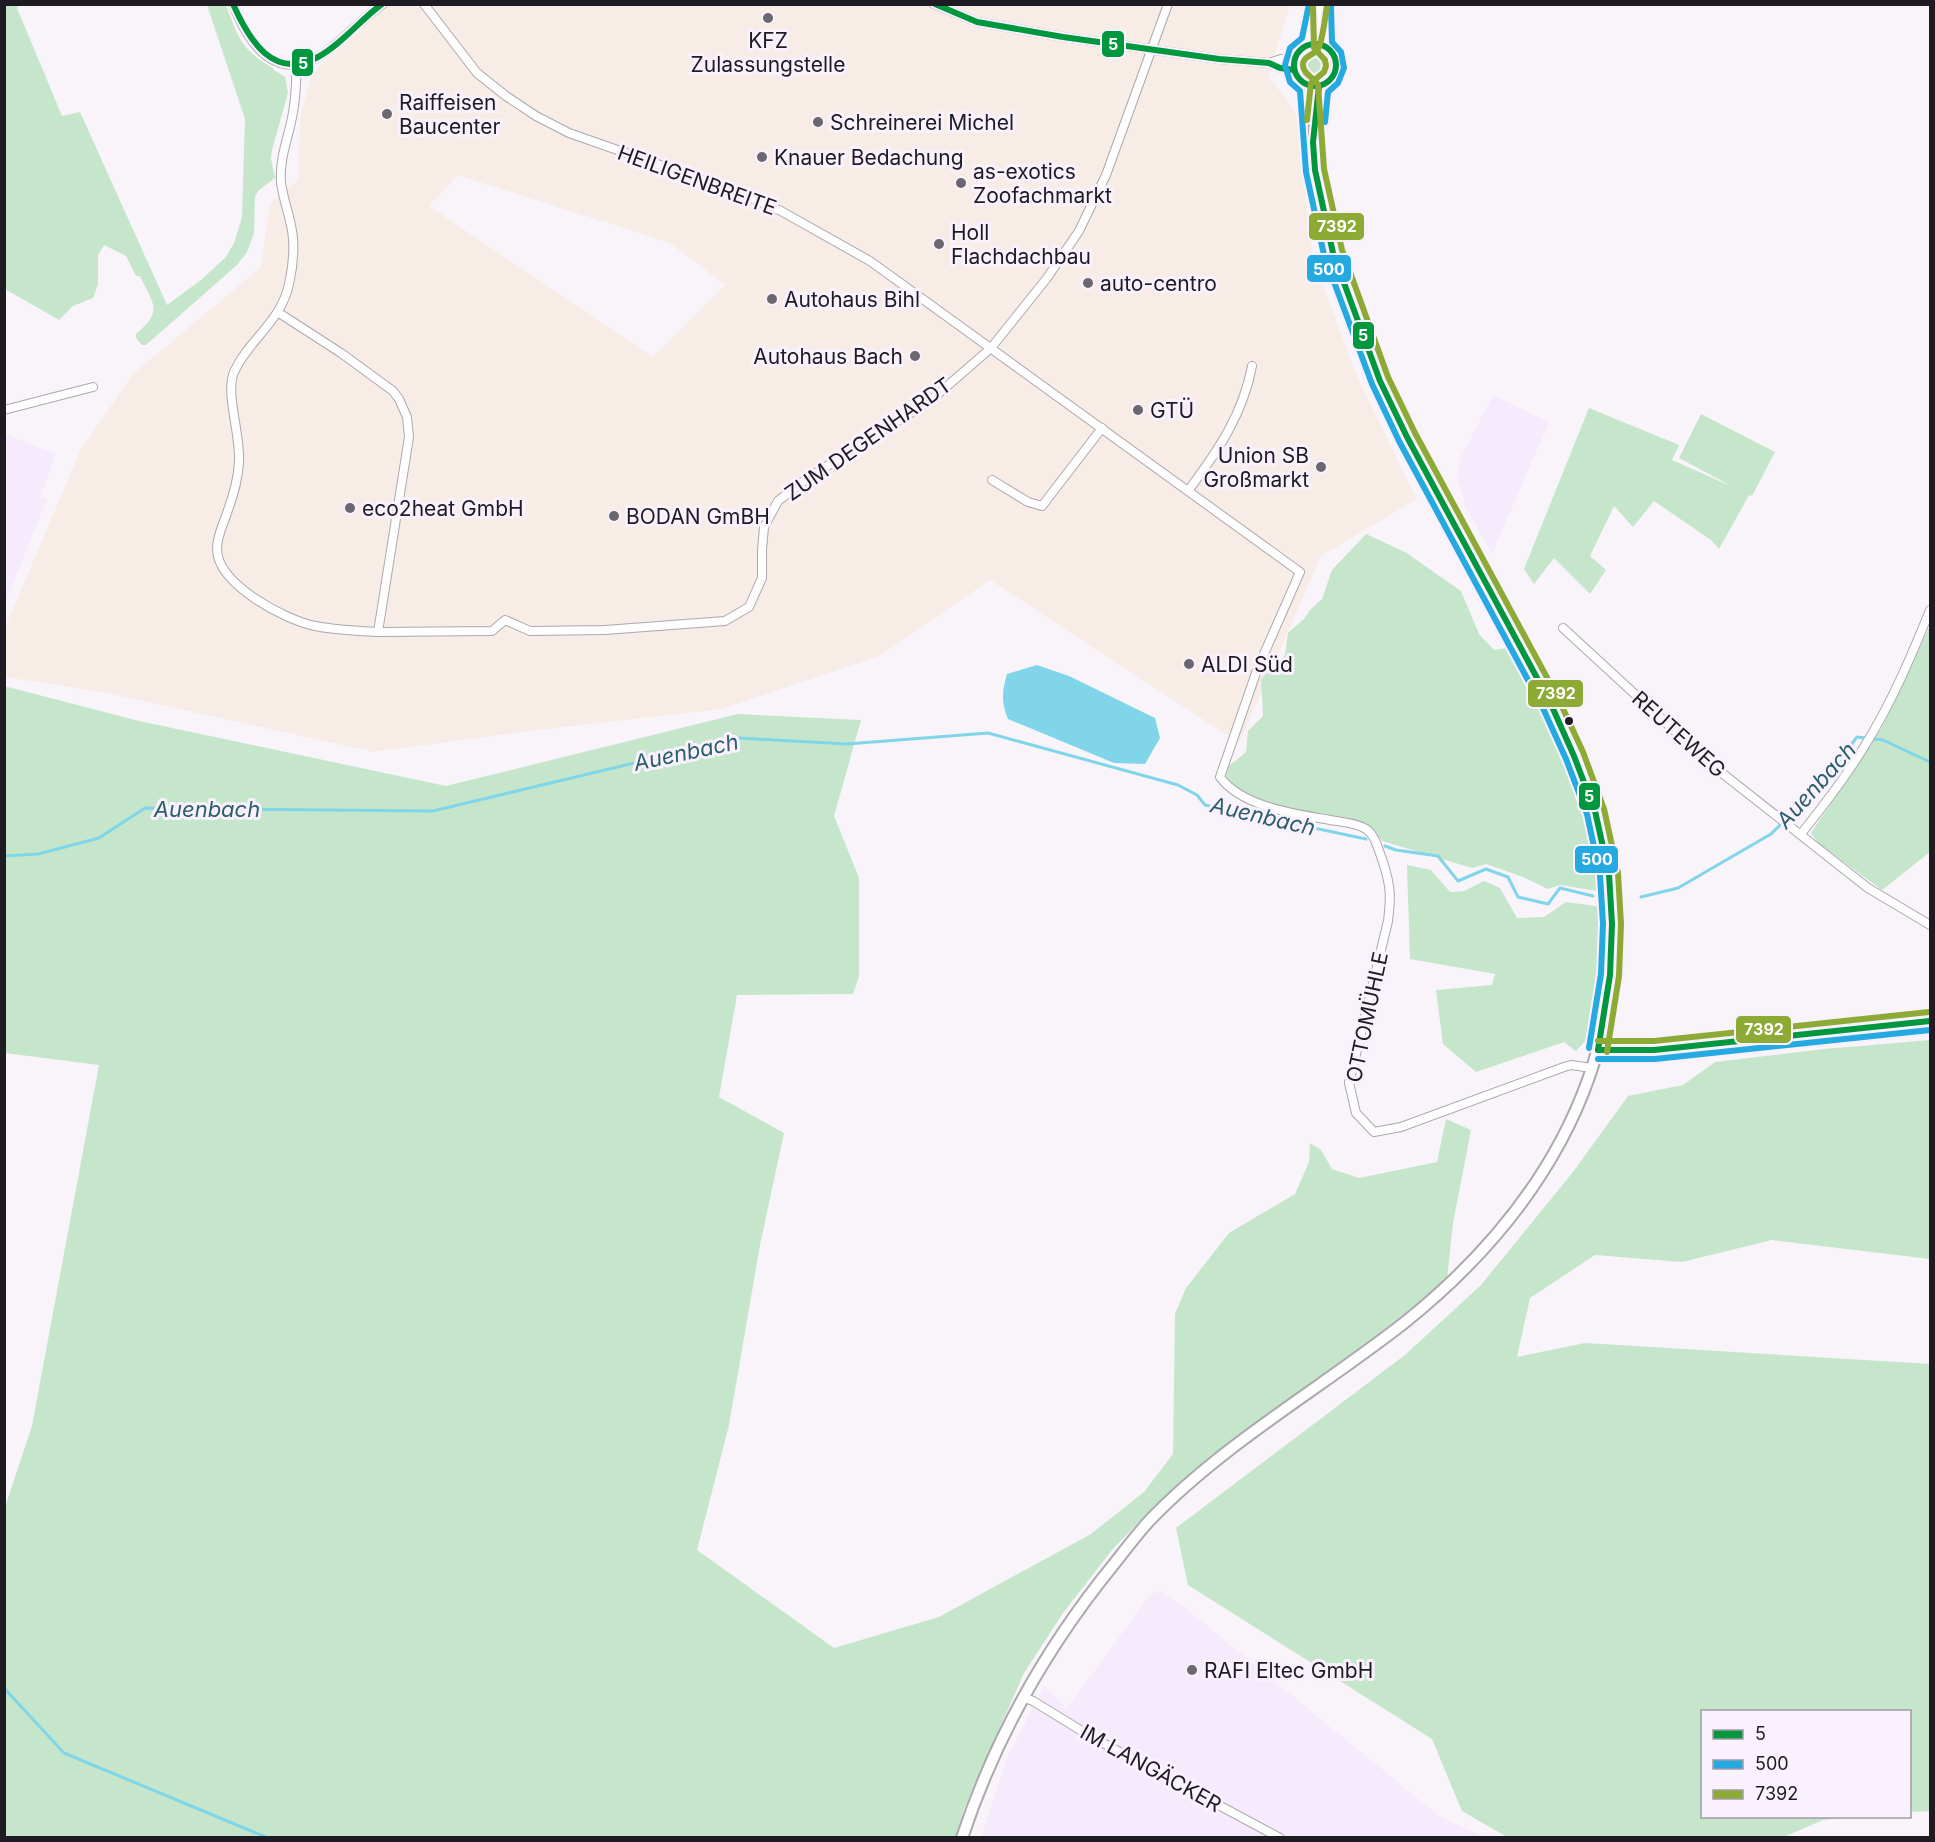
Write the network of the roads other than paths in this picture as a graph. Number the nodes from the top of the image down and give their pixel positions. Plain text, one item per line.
1 (233, 4) edge
2 (383, 4) edge
3 (424, 4) edge
4 (934, 4) edge
5 (1168, 4) edge
6 (1320, 4) edge
7 (1310, 44) junction
8 (1323, 46) junction
9 (1151, 50) junction
10 (1295, 57) junction
11 (1269, 63) junction
12 (297, 65) junction
13 (1294, 70) junction
14 (1314, 86) junction
15 (279, 313) junction
16 (991, 348) junction
17 (1251, 366) dead end
18 (93, 387) dead end
19 (4, 410) edge
20 (1102, 428) junction
21 (992, 480) dead end
22 (1188, 491) junction
23 (1930, 610) edge
24 (1563, 628) dead end
25 (378, 632) junction
26 (1220, 777) joint
27 (1801, 834) junction
28 (1930, 925) edge
29 (1930, 1022) edge
30 (1598, 1050) junction
31 (1592, 1068) junction
32 (1023, 1697) junction
33 (962, 1838) edge
34 (1280, 1838) edge

1 - 12 street
2 - 12 street
3 - 16 street, HEILIGENBREITE
4 - 9 street
5 - 9 street, ZUM DEGENHARDT
6 - 7 main road
6 - 8 main road
7 - 8 main road
7 - 10 main road
8 - 14 main road
9 - 11 street
9 - 16 street, ZUM DEGENHARDT
10 - 11 street
10 - 13 main road
11 - 13 street
12 - 15 street
13 - 14 main road
14 - 30 main road
15 - 25 street
15 - 25 street
16 - 20 street, HEILIGENBREITE
16 - 25 street, ZUM DEGENHARDT
17 - 22 street
18 - 19 street
20 - 21 street
20 - 22 street, HEILIGENBREITE
22 - 26 street, HEILIGENBREITE
23 - 27 street
24 - 27 street, REUTEWEG
26 - 31 street, OTTOMÜHLE
27 - 28 street, REUTEWEG
29 - 30 main road
30 - 31 main road
31 - 32 main road
32 - 33 main road
32 - 34 street, IM LANGÄCKER

